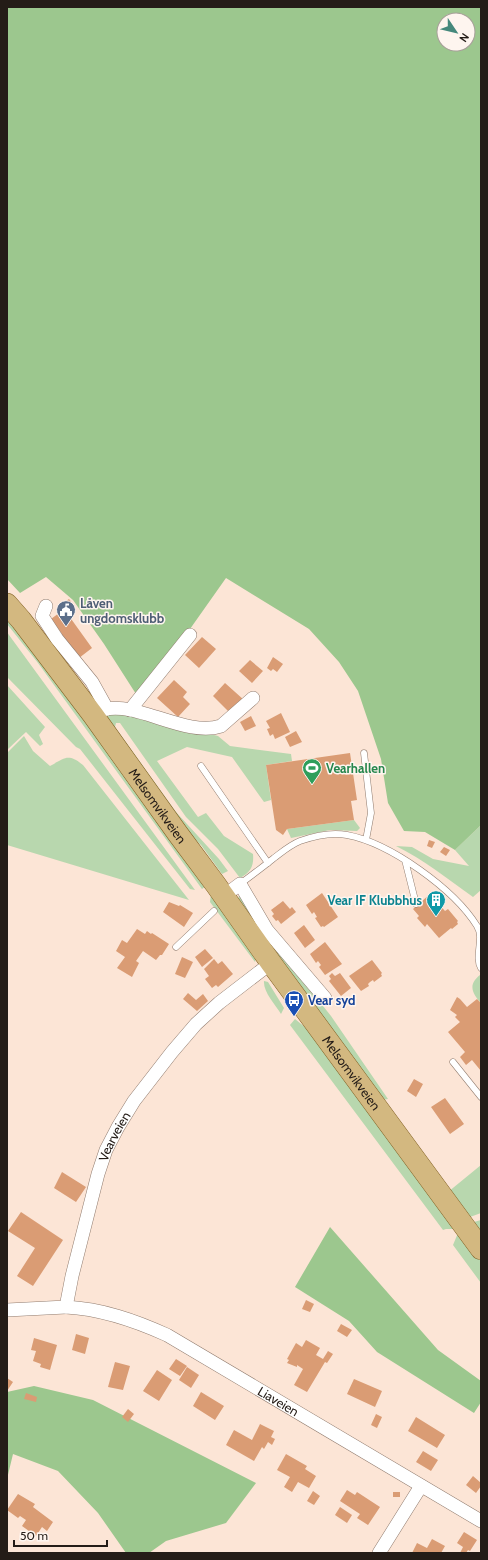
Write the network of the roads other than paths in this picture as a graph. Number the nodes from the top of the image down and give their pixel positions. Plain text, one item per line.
1 (7, 604) edge
2 (46, 606) dead end
3 (190, 635) dead end
4 (253, 698) dead end
5 (130, 710) junction
6 (100, 712) junction
7 (364, 753) dead end
8 (201, 766) dead end
9 (366, 840) junction
10 (405, 860) junction
11 (268, 864) junction
12 (226, 897) junction
13 (416, 904) dead end
14 (176, 947) dead end
15 (271, 963) junction
16 (481, 968) edge
17 (325, 998) dead end
18 (453, 1062) dead end
19 (481, 1097) edge
20 (481, 1249) edge
21 (66, 1306) junction
22 (7, 1310) edge
23 (421, 1486) junction
24 (481, 1521) edge
25 (379, 1553) edge

1 - 6 main road, Melsomvikveien
2 - 6 street, Melsomvikveien
3 - 5 street
4 - 5 street
5 - 6 street
6 - 12 main road, Melsomvikveien
7 - 9 lane
8 - 11 lane
9 - 10 lane
9 - 11 lane
10 - 13 lane
10 - 16 lane
11 - 12 lane
12 - 14 lane
12 - 15 main road, Melsomvikveien
12 - 17 street, Melsomvikveien
15 - 20 main road, Melsomvikveien
15 - 21 street, Vearveien
18 - 19 lane
21 - 22 street
21 - 23 street, Liaveien
23 - 24 street, Liaveien
23 - 25 street

